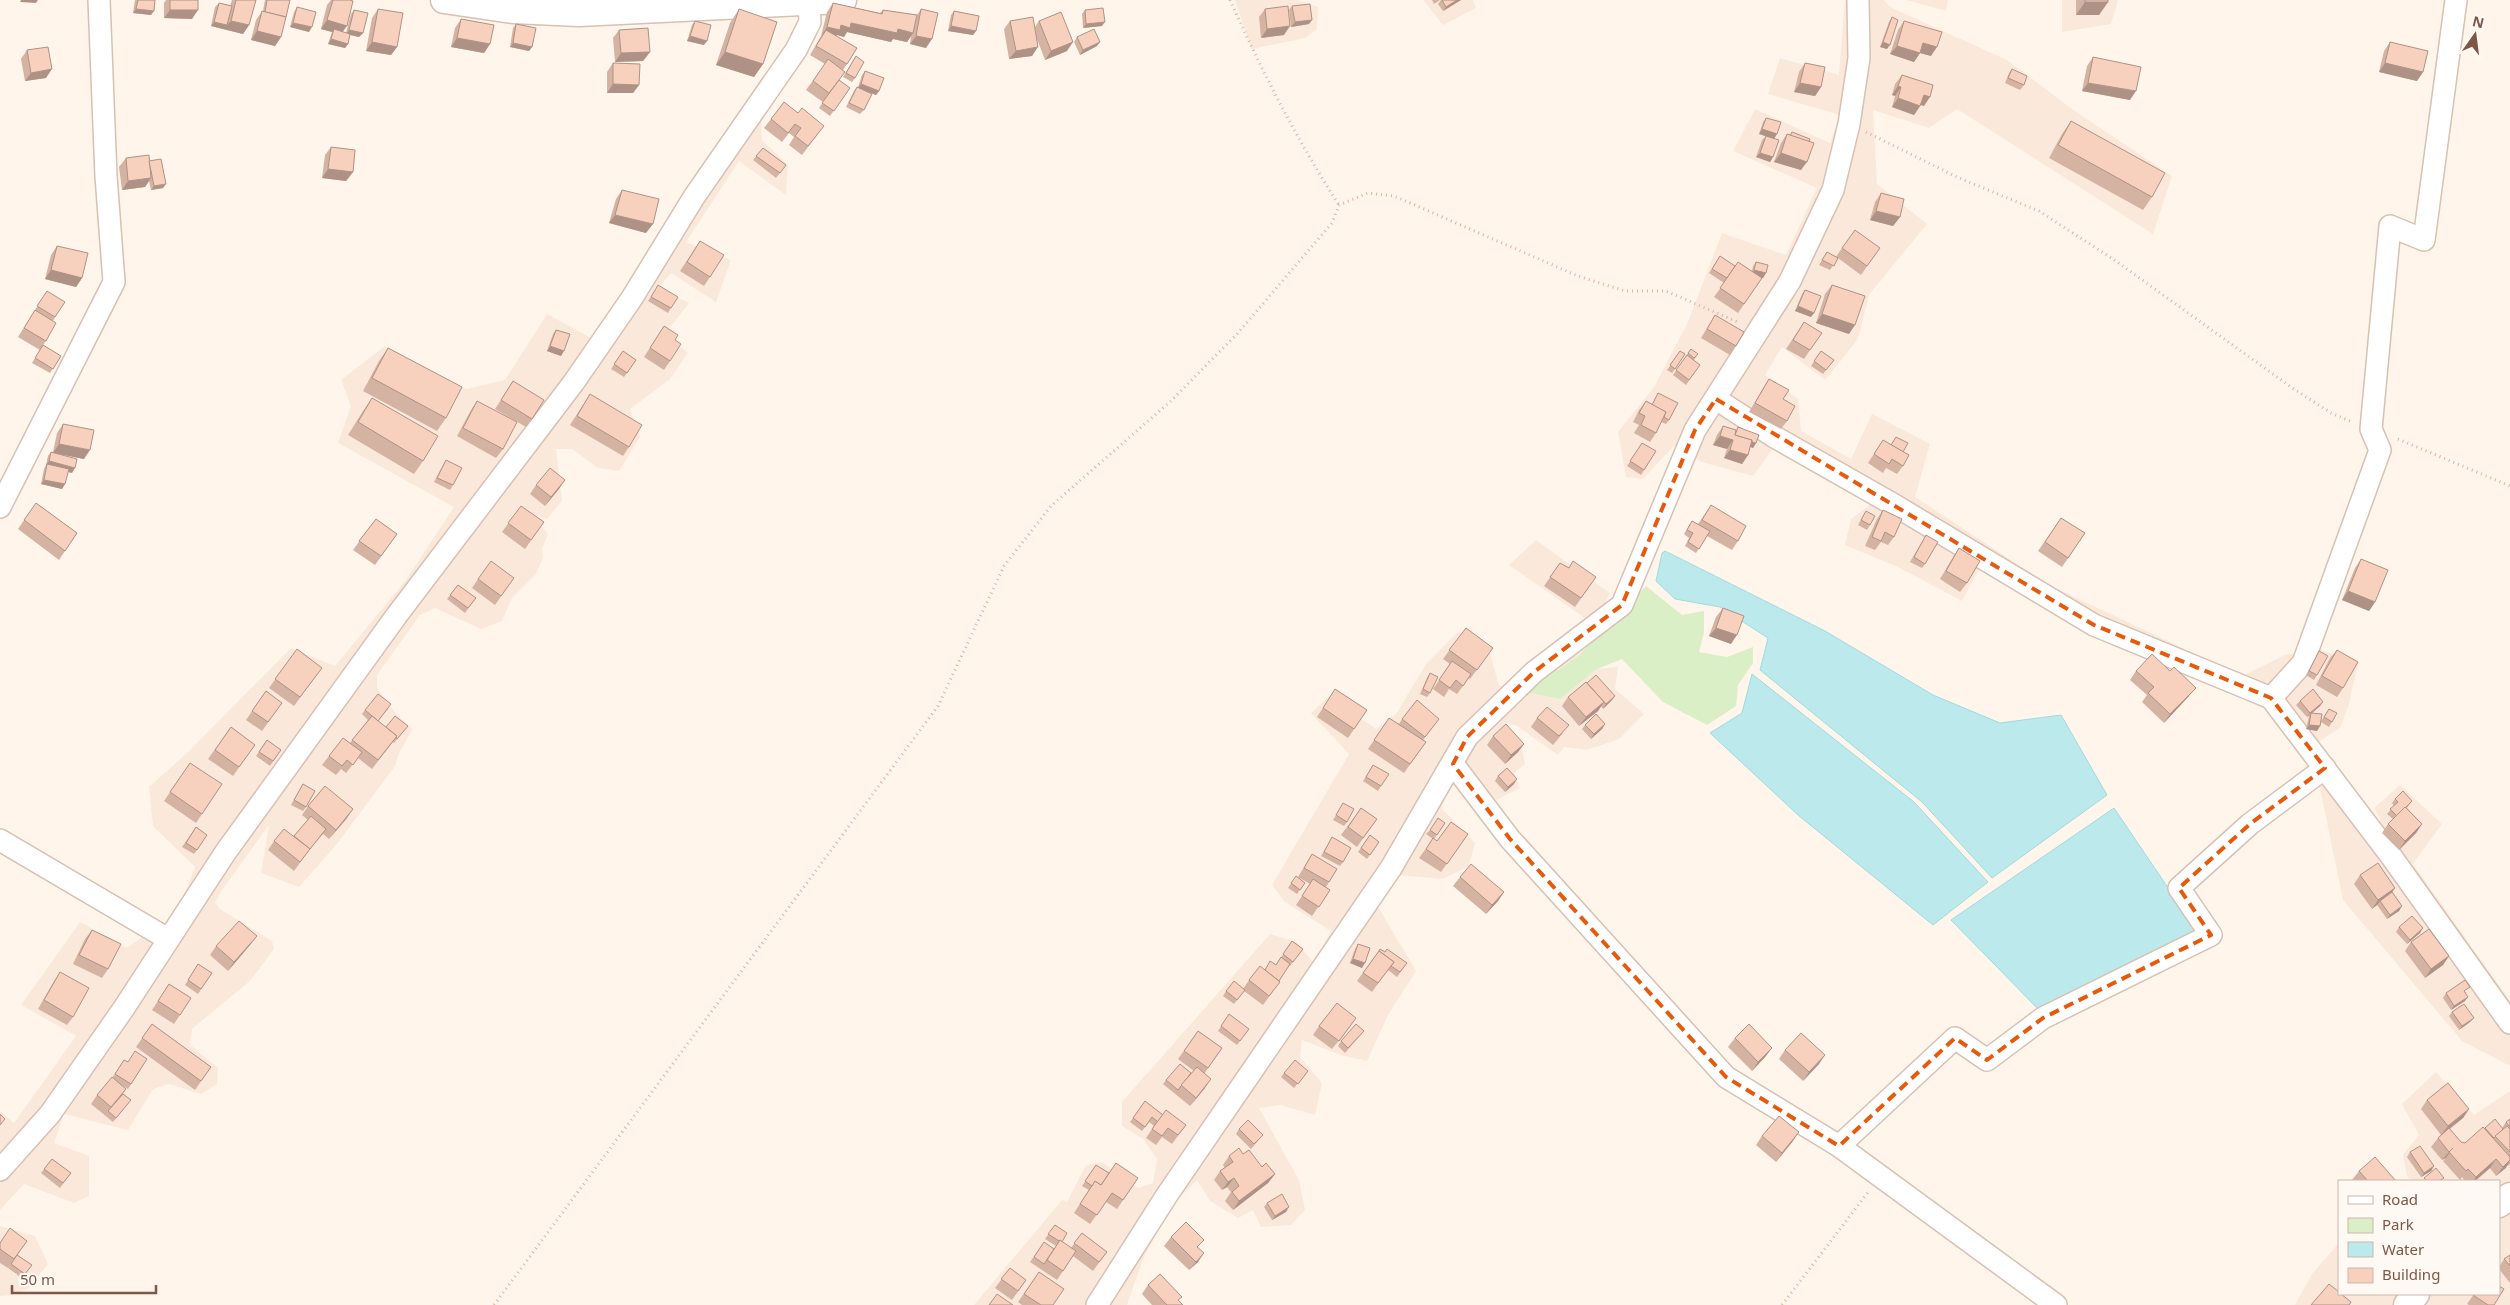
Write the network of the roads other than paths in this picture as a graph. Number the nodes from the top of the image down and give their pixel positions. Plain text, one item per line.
1 (99, 0) edge
2 (444, 0) edge
3 (843, 0) edge
4 (1858, 0) edge
5 (2456, 0) edge
6 (809, 2) junction
7 (1716, 399) junction
8 (0, 507) edge
9 (2271, 698) junction
10 (1453, 764) junction
11 (2325, 768) junction
12 (0, 840) edge
13 (168, 939) junction
14 (2510, 1023) edge
15 (1839, 1146) junction
16 (0, 1170) edge
17 (2415, 1295) edge
18 (1097, 1305) edge
19 (2056, 1305) edge
20 (2407, 1305) edge

1 - 8 street
2 - 6 street
3 - 6 street
4 - 7 street
5 - 9 street
6 - 13 street
7 - 9 street
7 - 10 street
9 - 11 street
10 - 15 street
10 - 18 street
11 - 14 street
11 - 15 street
12 - 13 street
13 - 16 street
15 - 19 street
17 - 20 street

